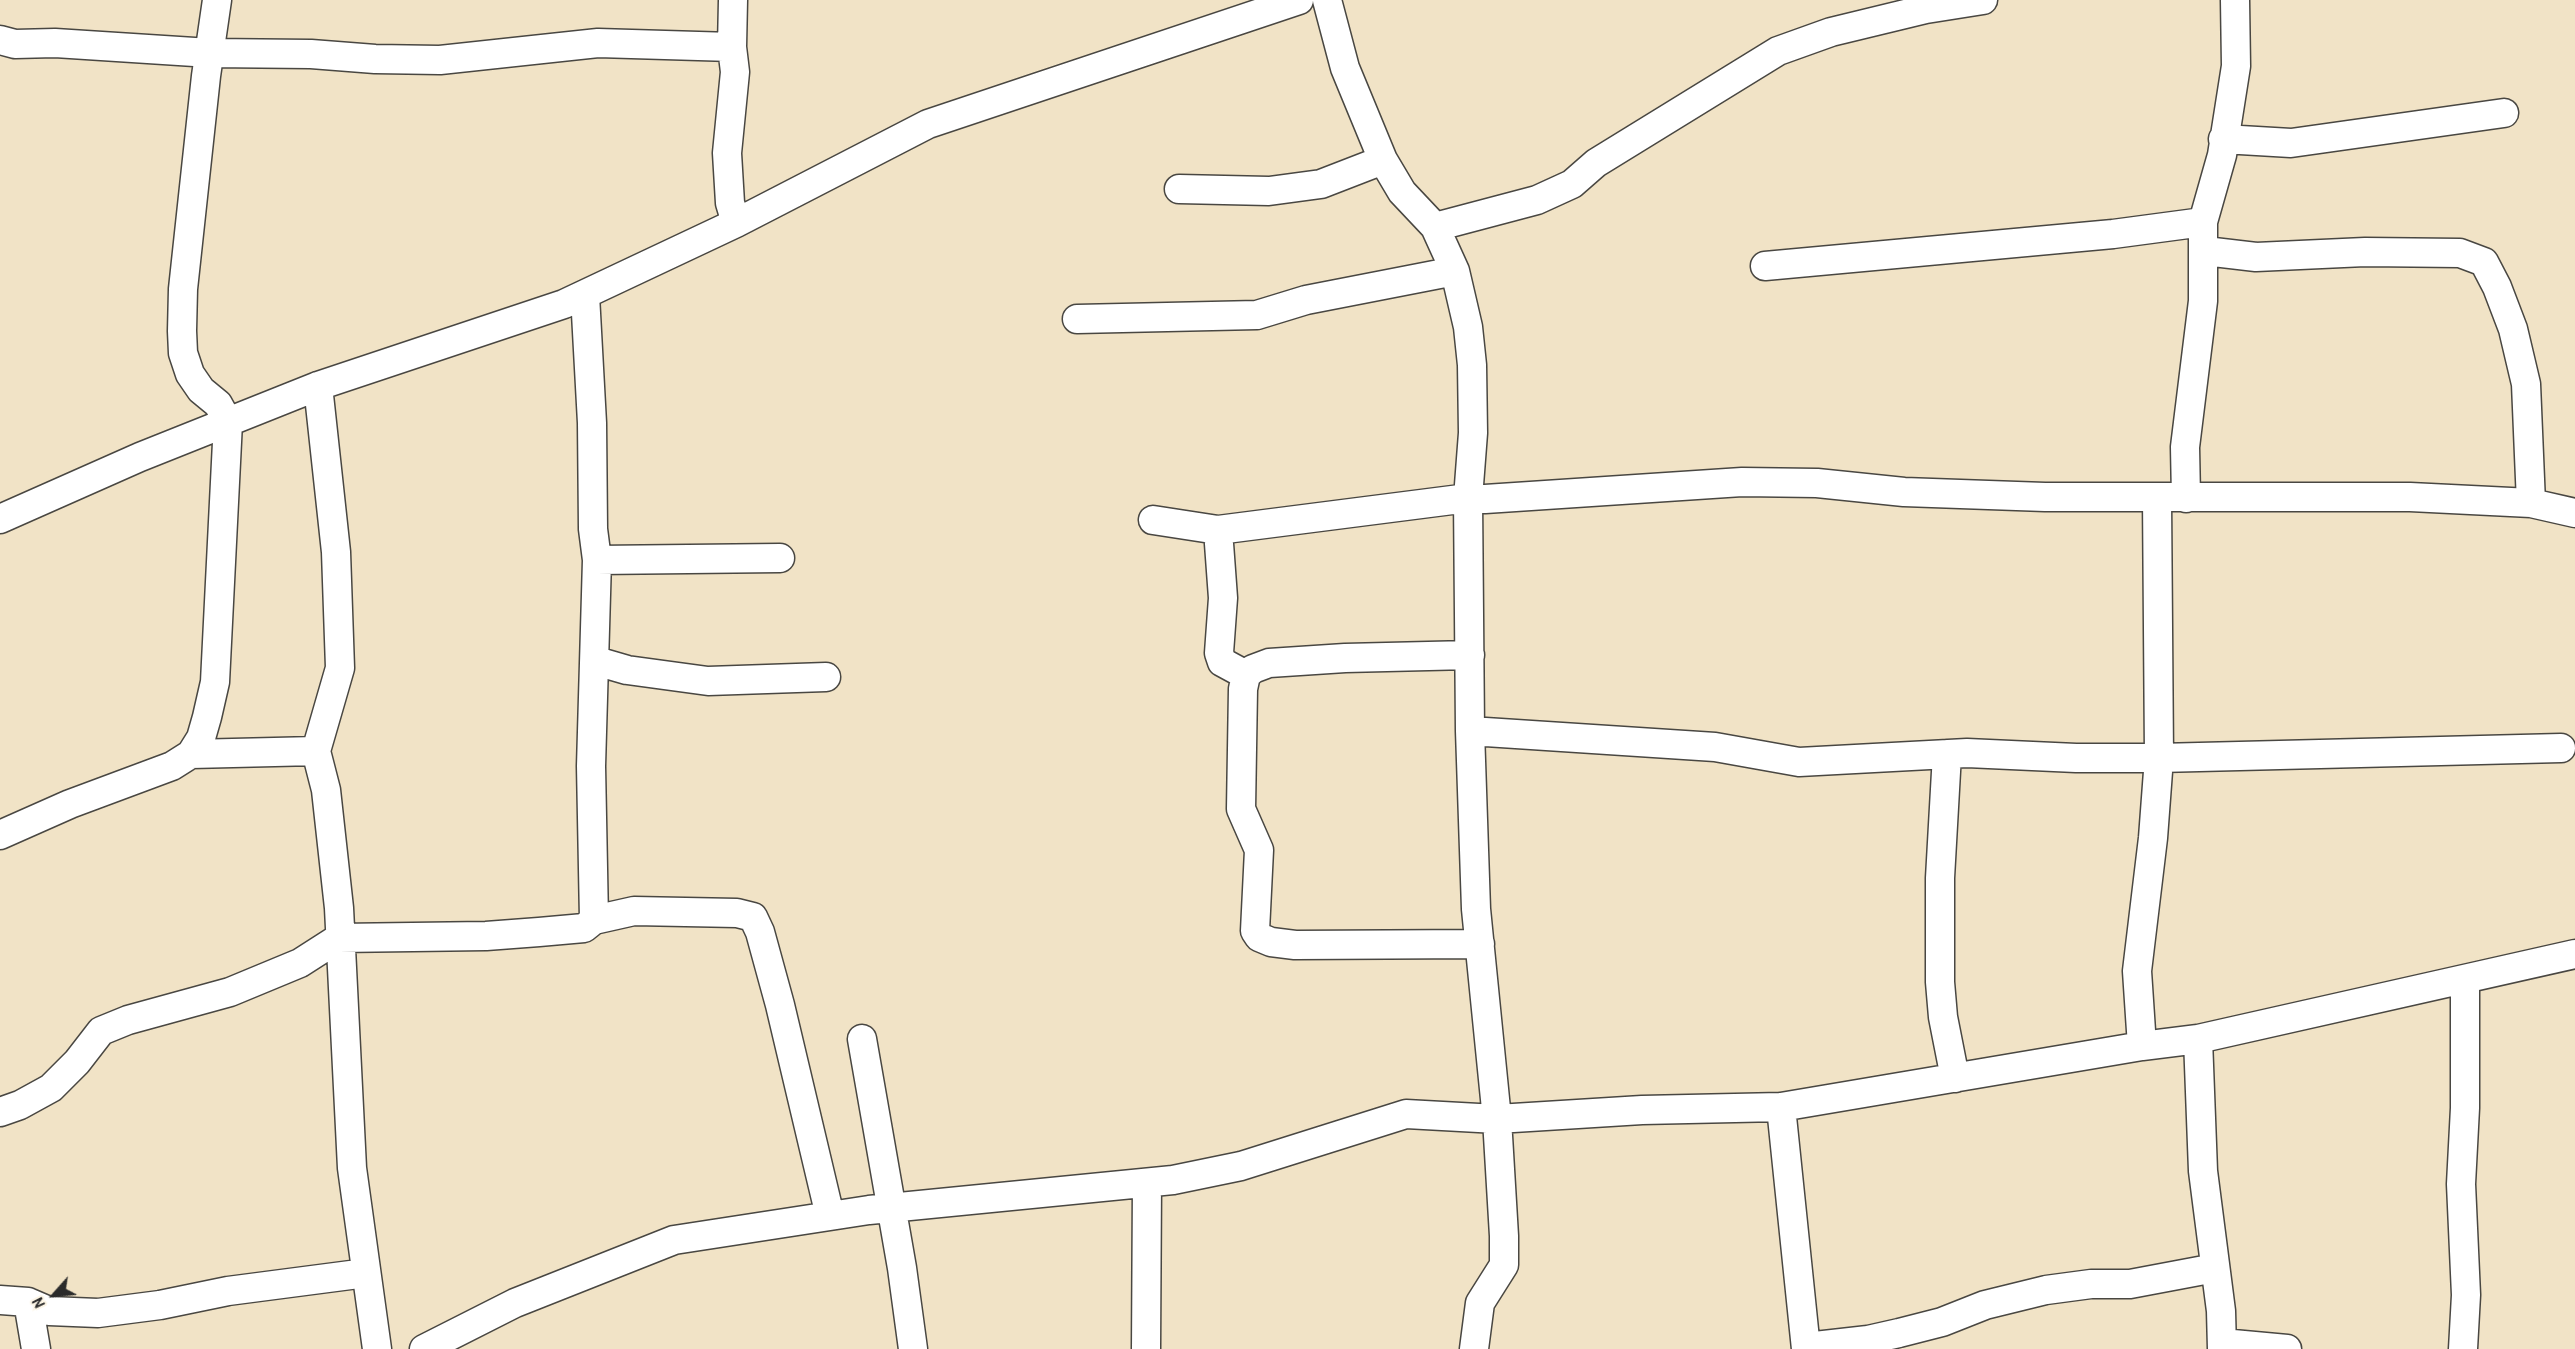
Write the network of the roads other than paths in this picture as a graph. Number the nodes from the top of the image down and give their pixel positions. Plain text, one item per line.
1 (217, 0) edge
2 (733, 0) edge
3 (1299, 0) edge
4 (1327, 0) edge
5 (1983, 0) edge
6 (2235, 0) edge
7 (0, 40) edge
8 (732, 47) junction
9 (210, 53) junction
10 (2504, 113) dead end
11 (2223, 140) junction
12 (1383, 160) junction
13 (1179, 189) dead end
14 (2204, 222) junction
15 (736, 223) junction
16 (1435, 227) junction
17 (2205, 251) junction
18 (1765, 266) dead end
19 (1455, 271) junction
20 (585, 295) junction
21 (1077, 318) dead end
22 (318, 387) junction
23 (228, 422) junction
24 (1468, 498) junction
25 (2157, 498) junction
26 (2186, 498) junction
27 (2531, 503) junction
28 (2575, 513) edge
29 (0, 519) edge
30 (1153, 520) dead end
31 (1218, 530) junction
32 (780, 558) dead end
33 (597, 560) junction
34 (1470, 655) junction
35 (596, 662) junction
36 (1246, 675) junction
37 (826, 677) dead end
38 (1470, 731) junction
39 (2561, 748) dead end
40 (316, 751) junction
41 (191, 754) junction
42 (1947, 754) junction
43 (2159, 758) junction
44 (0, 834) edge
45 (594, 920) junction
46 (339, 938) junction
47 (1480, 944) junction
48 (2575, 954) edge
49 (2465, 979) junction
50 (862, 1039) dead end
51 (2198, 1039) junction
52 (2142, 1046) junction
53 (1955, 1078) junction
54 (1781, 1107) junction
55 (0, 1113) edge
56 (1497, 1119) junction
57 (1147, 1183) junction
58 (891, 1208) junction
59 (830, 1216) junction
60 (2215, 1268) junction
61 (366, 1273) junction
62 (14, 1301) edge
63 (2222, 1346) edge
64 (1806, 1348) edge
65 (36, 1349) edge
66 (377, 1349) edge
67 (424, 1349) edge
68 (913, 1349) edge
69 (1146, 1349) edge
70 (1474, 1349) edge
71 (2287, 1349) edge
72 (2463, 1349) edge

1 - 9 street
2 - 8 street
3 - 15 street
4 - 12 street
5 - 16 street
6 - 11 street
7 - 9 street
8 - 9 street
8 - 15 street
9 - 23 street
10 - 11 street
11 - 14 street
12 - 13 street
12 - 16 street
14 - 17 street
14 - 18 street
15 - 20 street
16 - 19 street
17 - 26 street
17 - 27 street
19 - 21 street
19 - 24 street
20 - 22 street
20 - 33 street
22 - 23 street
22 - 40 street
23 - 29 street
23 - 41 street
24 - 25 street
24 - 31 street
24 - 34 street
25 - 26 street
25 - 43 street
26 - 27 street
27 - 28 street
30 - 31 street
31 - 36 street
32 - 33 street
33 - 35 street
34 - 36 street
34 - 38 street
35 - 37 street
35 - 45 street
36 - 47 street
38 - 42 street
38 - 47 street
39 - 43 street
40 - 41 street
40 - 46 street
41 - 44 street
42 - 43 street
42 - 53 street
43 - 52 street
45 - 46 street
45 - 59 street
46 - 55 street
46 - 61 street
47 - 56 street
48 - 49 street
49 - 51 street
49 - 72 street
50 - 58 street
51 - 52 street
51 - 60 street
52 - 53 street
53 - 54 street
54 - 56 street
54 - 64 street
56 - 57 street
56 - 70 street
57 - 58 street
57 - 69 street
58 - 59 street
58 - 68 street
59 - 67 street
60 - 63 street
60 - 64 street
61 - 62 street
61 - 66 street
62 - 65 street
63 - 71 street

